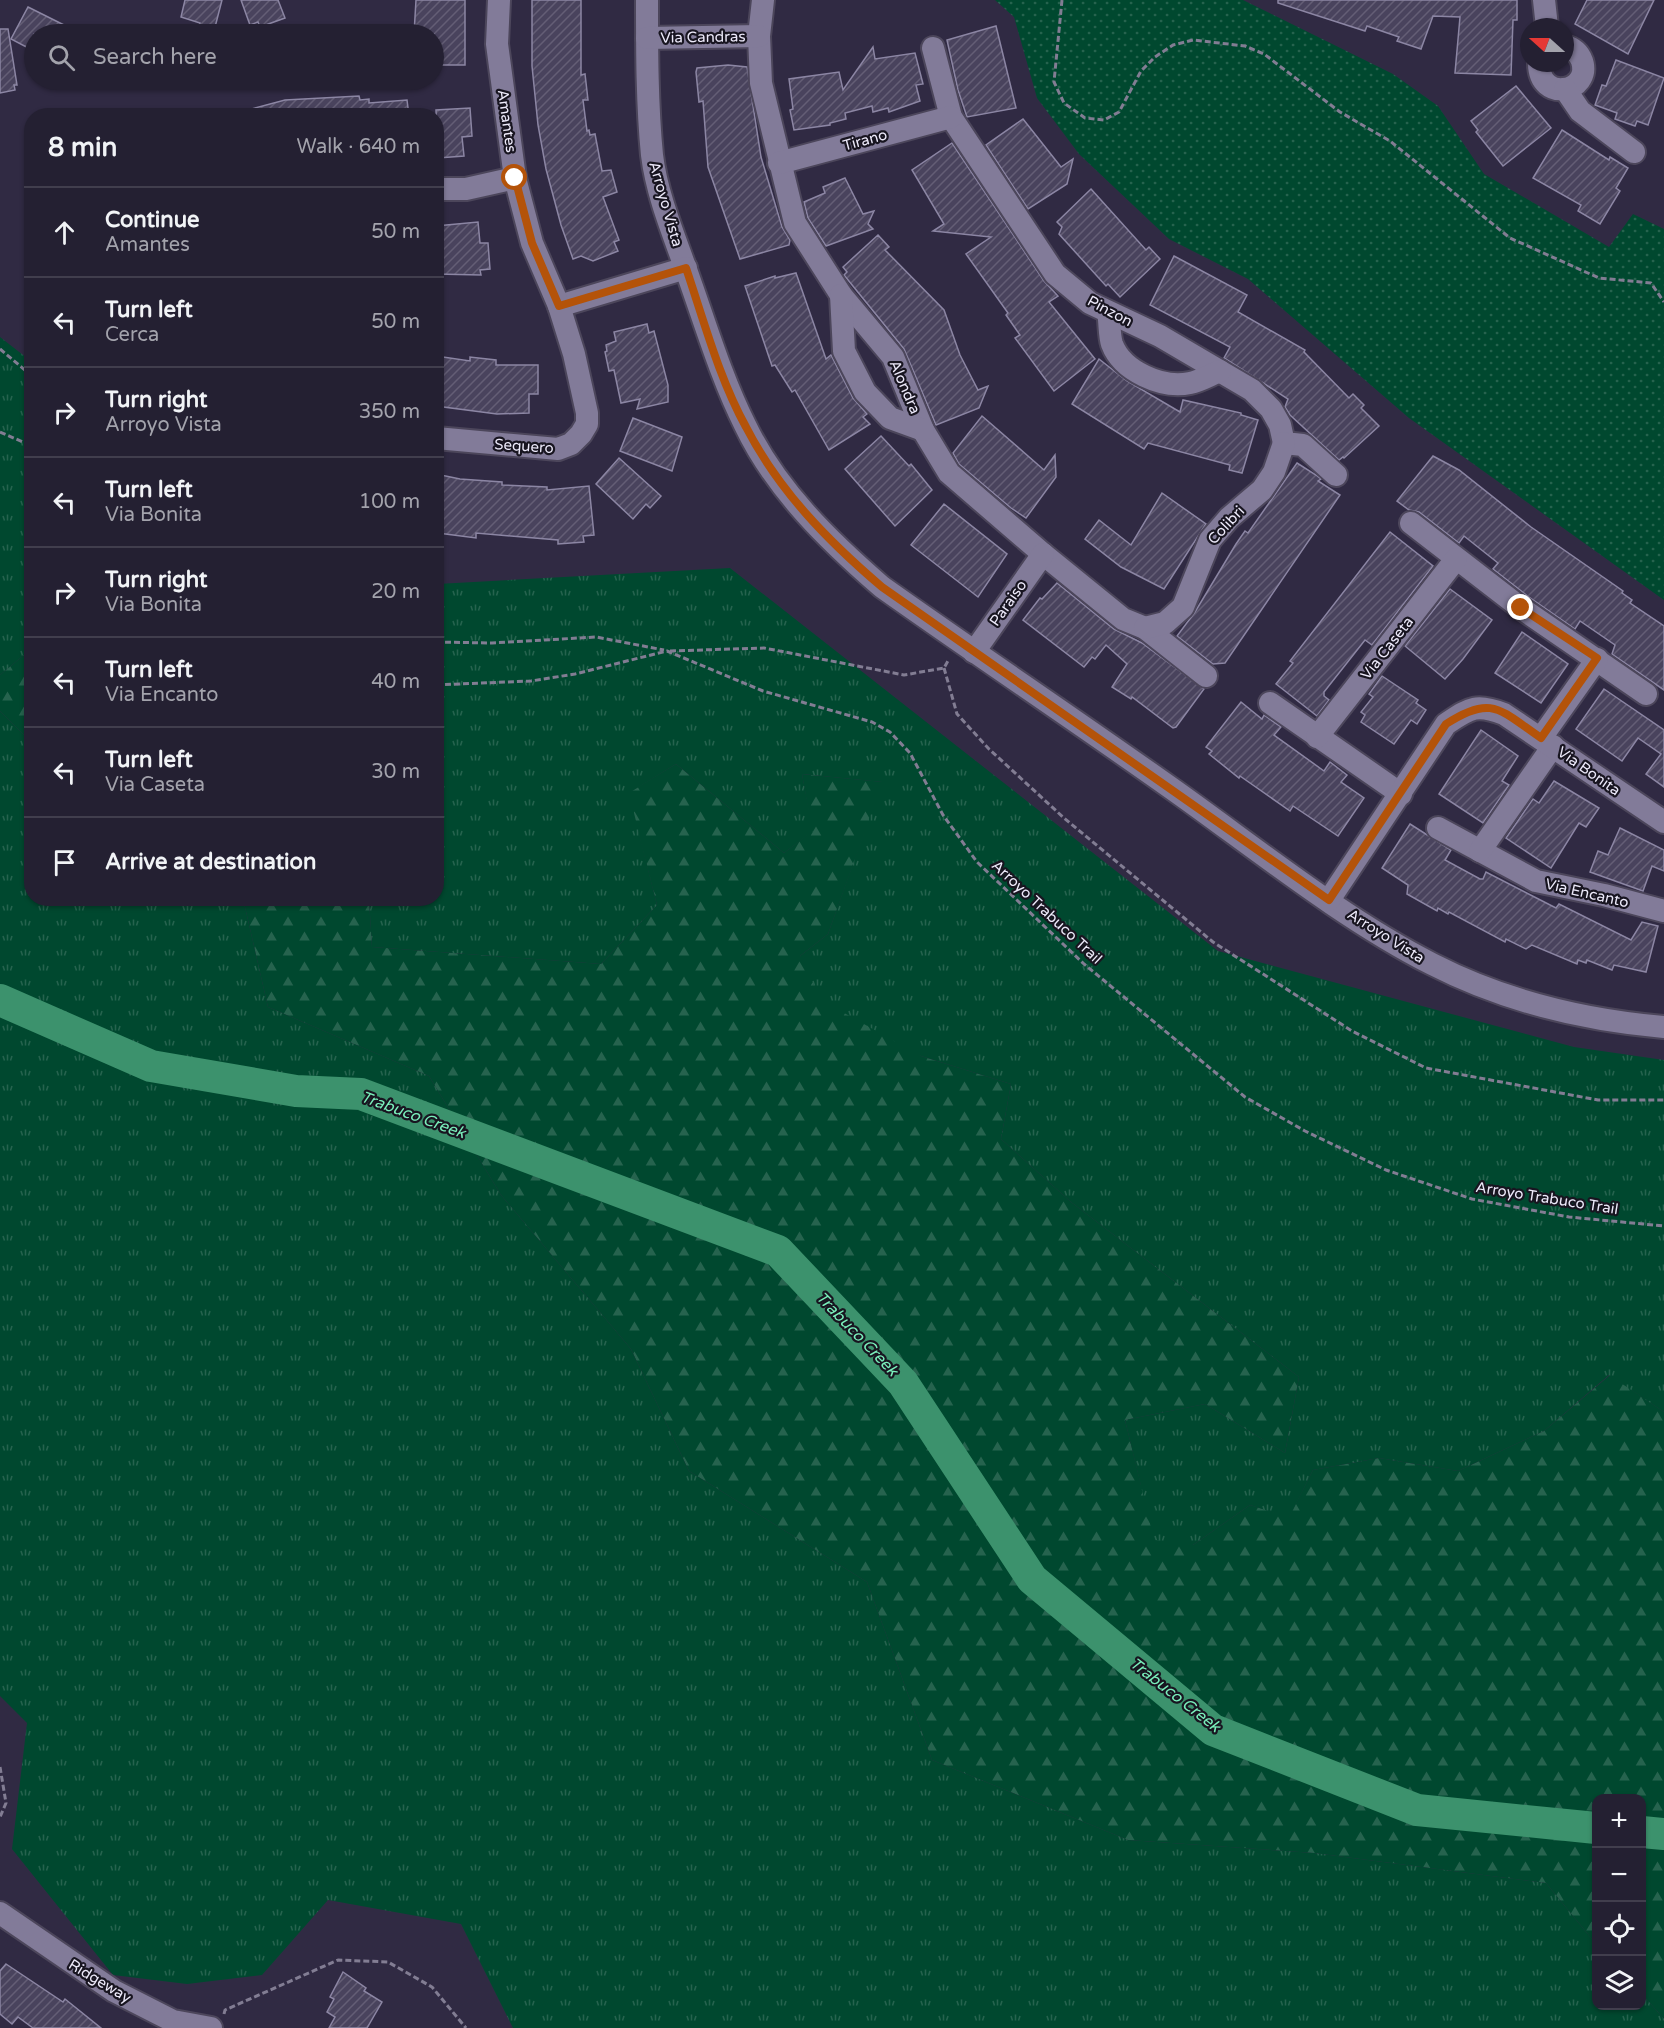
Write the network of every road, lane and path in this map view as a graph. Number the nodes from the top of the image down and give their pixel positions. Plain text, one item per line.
1 (499, 0) edge
2 (647, 0) edge
3 (762, 0) edge
4 (1062, 0) edge
5 (1544, 0) edge
6 (1546, 18) edge
7 (759, 36) junction
8 (647, 38) junction
9 (933, 48) dead end
10 (1574, 51) edge
11 (1542, 72) edge
12 (1565, 89) junction
13 (951, 117) junction
14 (1634, 152) dead end
15 (779, 163) junction
16 (515, 178) junction
17 (444, 189) edge
18 (686, 268) junction
19 (841, 295) junction
20 (1664, 302) edge
21 (559, 306) junction
22 (1108, 312) junction
23 (0, 349) edge
24 (24, 369) edge
25 (1220, 371) junction
26 (923, 430) junction
27 (0, 432) edge
28 (444, 439) edge
29 (24, 442) edge
30 (1284, 443) junction
31 (1336, 474) dead end
32 (1411, 523) dead end
33 (1043, 554) junction
34 (1456, 559) junction
35 (1145, 628) junction
36 (444, 642) edge
37 (967, 647) junction
38 (667, 651) junction
39 (1597, 658) junction
40 (944, 668) junction
41 (1206, 676) dead end
42 (444, 685) edge
43 (1646, 694) dead end
44 (1270, 703) dead end
45 (1317, 737) junction
46 (1547, 742) junction
47 (1401, 794) junction
48 (1664, 822) edge
49 (1438, 828) dead end
50 (1480, 851) junction
51 (1329, 900) junction
52 (1664, 911) edge
53 (1664, 1027) edge
54 (1664, 1100) edge
55 (1664, 1226) edge
56 (0, 1767) edge
57 (0, 1817) edge
58 (0, 1913) edge
59 (217, 2024) edge
60 (172, 2025) edge
61 (466, 2028) edge

1 - 16 street, Amantes
2 - 8 street, Arroyo Vista
3 - 7 street, Alondra
4 - 20 path
5 - 6 street
7 - 8 street, Via Candras
7 - 15 street, Alondra
8 - 18 street, Arroyo Vista
9 - 13 street, Pinzon
10 - 12 street
11 - 12 street
12 - 14 street
13 - 15 street, Tirano
13 - 22 street, Pinzon
15 - 19 street, Alondra
16 - 17 street
16 - 21 street, Amantes
18 - 21 street
18 - 37 street, Arroyo Vista
19 - 26 street, Alondra
19 - 26 street
21 - 28 street, Sequero
22 - 25 street, Pinzon
22 - 25 street
23 - 24 path
25 - 30 street, Pinzon
26 - 33 street, Alondra
27 - 29 path
30 - 31 street
30 - 35 street, Colibri
32 - 34 street
33 - 35 street, Alondra
33 - 37 street, Paraiso
34 - 39 street
34 - 45 street, Via Caseta
35 - 41 street, Alondra
36 - 38 path
37 - 40 path
37 - 51 street, Arroyo Vista
38 - 40 path
38 - 42 path
38 - 55 path, Arroyo Trabuco Trail
39 - 43 street
39 - 46 street
40 - 54 path
44 - 45 street
45 - 47 street
46 - 47 street, Via Bonita
46 - 48 street, Via Bonita
46 - 50 street
47 - 51 street, Via Bonita
49 - 50 street, Via Encanto
50 - 52 street, Via Encanto
51 - 53 street, Arroyo Vista
56 - 57 path
58 - 60 street, Ridgeway
59 - 60 street, Ridgeway
59 - 61 path

